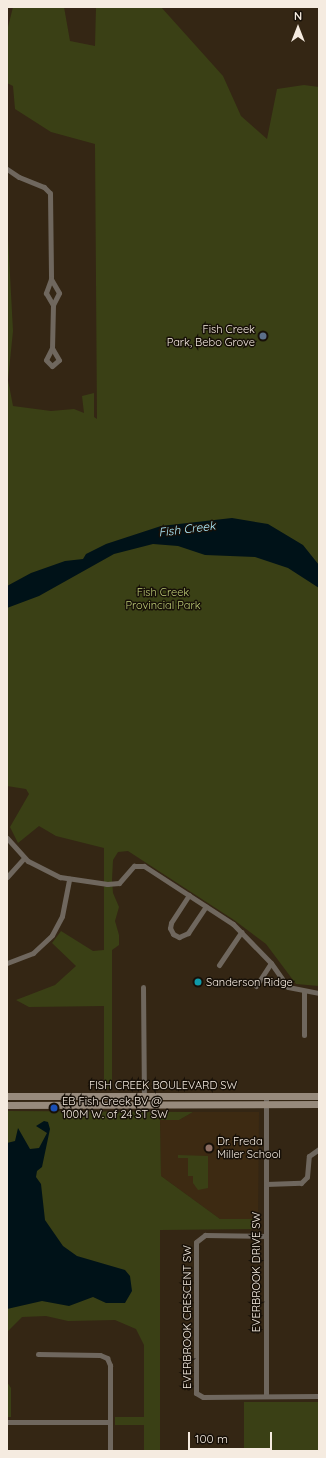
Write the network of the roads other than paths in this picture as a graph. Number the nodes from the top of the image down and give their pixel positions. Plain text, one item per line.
1 (7, 169) edge
2 (51, 279) junction
3 (53, 305) junction
4 (52, 348) dead end
5 (7, 838) edge
6 (24, 858) junction
7 (7, 877) edge
8 (69, 879) junction
9 (189, 895) junction
10 (206, 906) junction
11 (240, 932) junction
12 (7, 963) edge
13 (271, 963) junction
14 (219, 965) dead end
15 (256, 986) dead end
16 (143, 987) dead end
17 (304, 991) junction
18 (319, 993) edge
19 (304, 1034) dead end
20 (7, 1096) edge
21 (31, 1096) junction
22 (144, 1096) junction
23 (266, 1096) junction
24 (319, 1096) edge
25 (266, 1104) junction
26 (319, 1104) edge
27 (7, 1105) edge
28 (31, 1105) junction
29 (319, 1149) edge
30 (266, 1184) junction
31 (266, 1236) junction
32 (38, 1354) dead end
33 (266, 1396) junction
34 (319, 1396) edge
35 (7, 1422) edge
36 (110, 1422) junction
37 (110, 1451) edge

1 - 2 street
2 - 3 street
2 - 3 street
3 - 4 street
5 - 6 street
6 - 7 street
6 - 8 street
8 - 9 street
8 - 12 street
9 - 10 street
9 - 10 street
10 - 11 street
11 - 13 street
11 - 14 street
13 - 15 street
13 - 17 street
16 - 22 street
17 - 18 street
17 - 19 street
20 - 21 main road, FISH CREEK BOULEVARD SW
21 - 22 main road, FISH CREEK BOULEVARD SW
21 - 28 street
22 - 23 main road, FISH CREEK BOULEVARD SW
23 - 24 main road, FISH CREEK BOULEVARD SW
23 - 25 street, EVERBROOK DRIVE SW
25 - 26 main road, FISH CREEK BOULEVARD SW
25 - 28 main road, FISH CREEK BOULEVARD SW
25 - 30 street, EVERBROOK DRIVE SW
27 - 28 main road, FISH CREEK BOULEVARD SW
29 - 30 street
30 - 31 street, EVERBROOK DRIVE SW
31 - 33 street, EVERBROOK DRIVE SW
31 - 33 street, EVERBROOK CRESCENT SW
32 - 36 street
33 - 34 street
35 - 36 street
36 - 37 street

